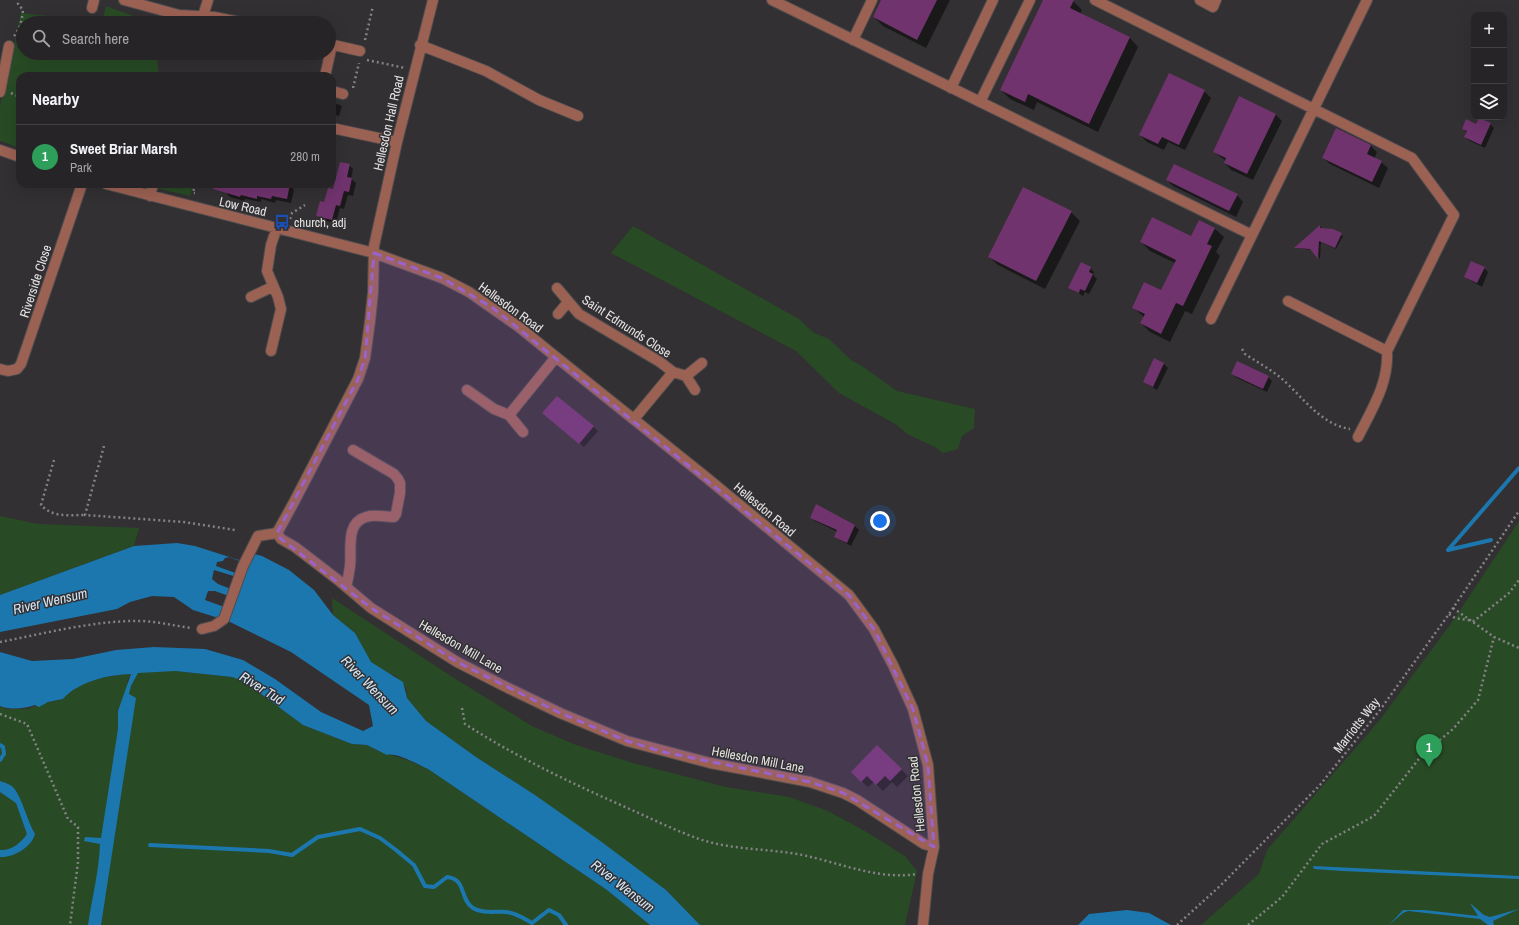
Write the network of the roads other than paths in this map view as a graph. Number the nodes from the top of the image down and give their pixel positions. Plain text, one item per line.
1 (124, 0) edge
2 (208, 0) edge
3 (433, 0) edge
4 (772, 0) edge
5 (872, 0) edge
6 (993, 0) edge
7 (1030, 0) edge
8 (1095, 0) edge
9 (1200, 0) edge
10 (1216, 0) edge
11 (1367, 0) edge
12 (204, 16) joint
13 (853, 40) junction
14 (9, 46) road end
15 (336, 46) edge
16 (420, 46) junction
17 (360, 55) road end
18 (328, 60) edge
19 (326, 72) edge
20 (951, 88) junction
21 (0, 92) edge
22 (336, 92) edge
23 (343, 94) dead end
24 (980, 102) junction
25 (1313, 109) junction
26 (578, 116) dead end
27 (336, 129) edge
28 (397, 142) junction
29 (0, 150) edge
30 (16, 156) edge
31 (81, 188) edge
32 (121, 188) edge
33 (152, 188) edge
34 (150, 196) junction
35 (282, 228) junction
36 (1252, 235) junction
37 (374, 253) junction
38 (272, 286) junction
39 (556, 288) dead end
40 (251, 296) dead end
41 (1288, 300) dead end
42 (568, 302) junction
43 (558, 314) dead end
44 (1211, 319) dead end
45 (271, 351) dead end
46 (1387, 351) junction
47 (556, 357) junction
48 (702, 363) dead end
49 (0, 369) edge
50 (673, 372) junction
51 (686, 376) junction
52 (467, 390) dead end
53 (695, 390) dead end
54 (509, 415) junction
55 (634, 419) junction
56 (523, 432) dead end
57 (1359, 434) road end
58 (354, 450) dead end
59 (276, 533) junction
60 (346, 588) junction
61 (202, 629) road end
62 (934, 847) junction
63 (923, 925) edge

1 - 12 street
2 - 12 street
3 - 16 street, Hellesdon Hall Road
4 - 13 street
5 - 13 street
6 - 20 street
7 - 24 street
8 - 25 street
9 - 10 street
11 - 25 street
13 - 20 street
14 - 21 street
15 - 17 street
16 - 26 street
16 - 28 street, Hellesdon Hall Road
18 - 19 street
20 - 24 street
22 - 23 street
24 - 36 street
25 - 36 street
25 - 46 street
27 - 28 street
28 - 37 street, Hellesdon Hall Road
29 - 30 street
31 - 49 street, Riverside Close
32 - 34 street, Low Road
33 - 34 street
34 - 35 street, Low Road
35 - 37 street, Low Road
35 - 38 street
36 - 44 street
37 - 47 street, Hellesdon Road
37 - 59 street
38 - 40 street
38 - 45 street
39 - 42 street, Saint Edmunds Close
41 - 46 street
42 - 43 street, Saint Edmunds Close
42 - 50 street, Saint Edmunds Close
46 - 57 street
47 - 54 street
47 - 55 street, Hellesdon Road
48 - 51 street
50 - 51 street, Saint Edmunds Close
50 - 55 street, Saint Edmunds Close
51 - 53 street
52 - 54 street
54 - 56 street
55 - 62 street, Hellesdon Road
58 - 60 street
59 - 60 street, Hellesdon Mill Lane
59 - 61 street
60 - 62 street, Hellesdon Mill Lane
62 - 63 street, Hellesdon Road

